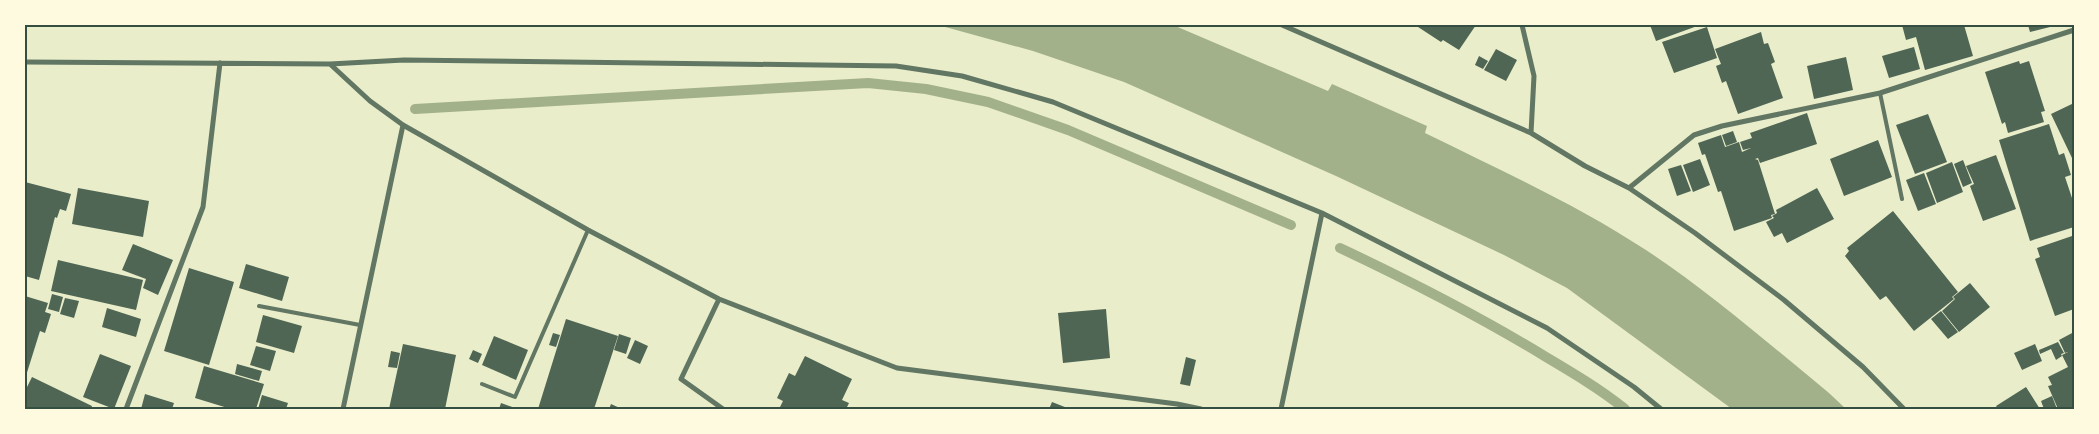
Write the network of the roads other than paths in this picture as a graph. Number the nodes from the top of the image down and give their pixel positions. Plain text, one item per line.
1 (1282, 25) edge
2 (1522, 25) edge
3 (2074, 30) edge
4 (25, 62) edge
5 (220, 63) junction
6 (330, 64) junction
7 (1880, 93) junction
8 (403, 125) junction
9 (1531, 133) junction
10 (1629, 188) junction
11 (1902, 199) dead end
12 (1322, 213) junction
13 (588, 230) junction
14 (719, 299) junction
15 (259, 306) dead end
16 (360, 325) junction
17 (482, 384) dead end
18 (126, 409) edge
19 (342, 409) edge
20 (722, 409) edge
21 (1201, 409) edge
22 (1281, 409) edge
23 (1661, 409) edge
24 (1904, 409) edge

1 - 9 street
2 - 9 street
3 - 7 street
4 - 5 street
5 - 6 street
5 - 18 street
6 - 8 street
6 - 12 street
7 - 10 street
7 - 11 lane
8 - 13 street
8 - 16 street
9 - 10 street
10 - 24 street
12 - 22 street
12 - 23 street
13 - 14 street
13 - 17 lane
14 - 20 street
14 - 21 street
15 - 16 lane
16 - 19 street

